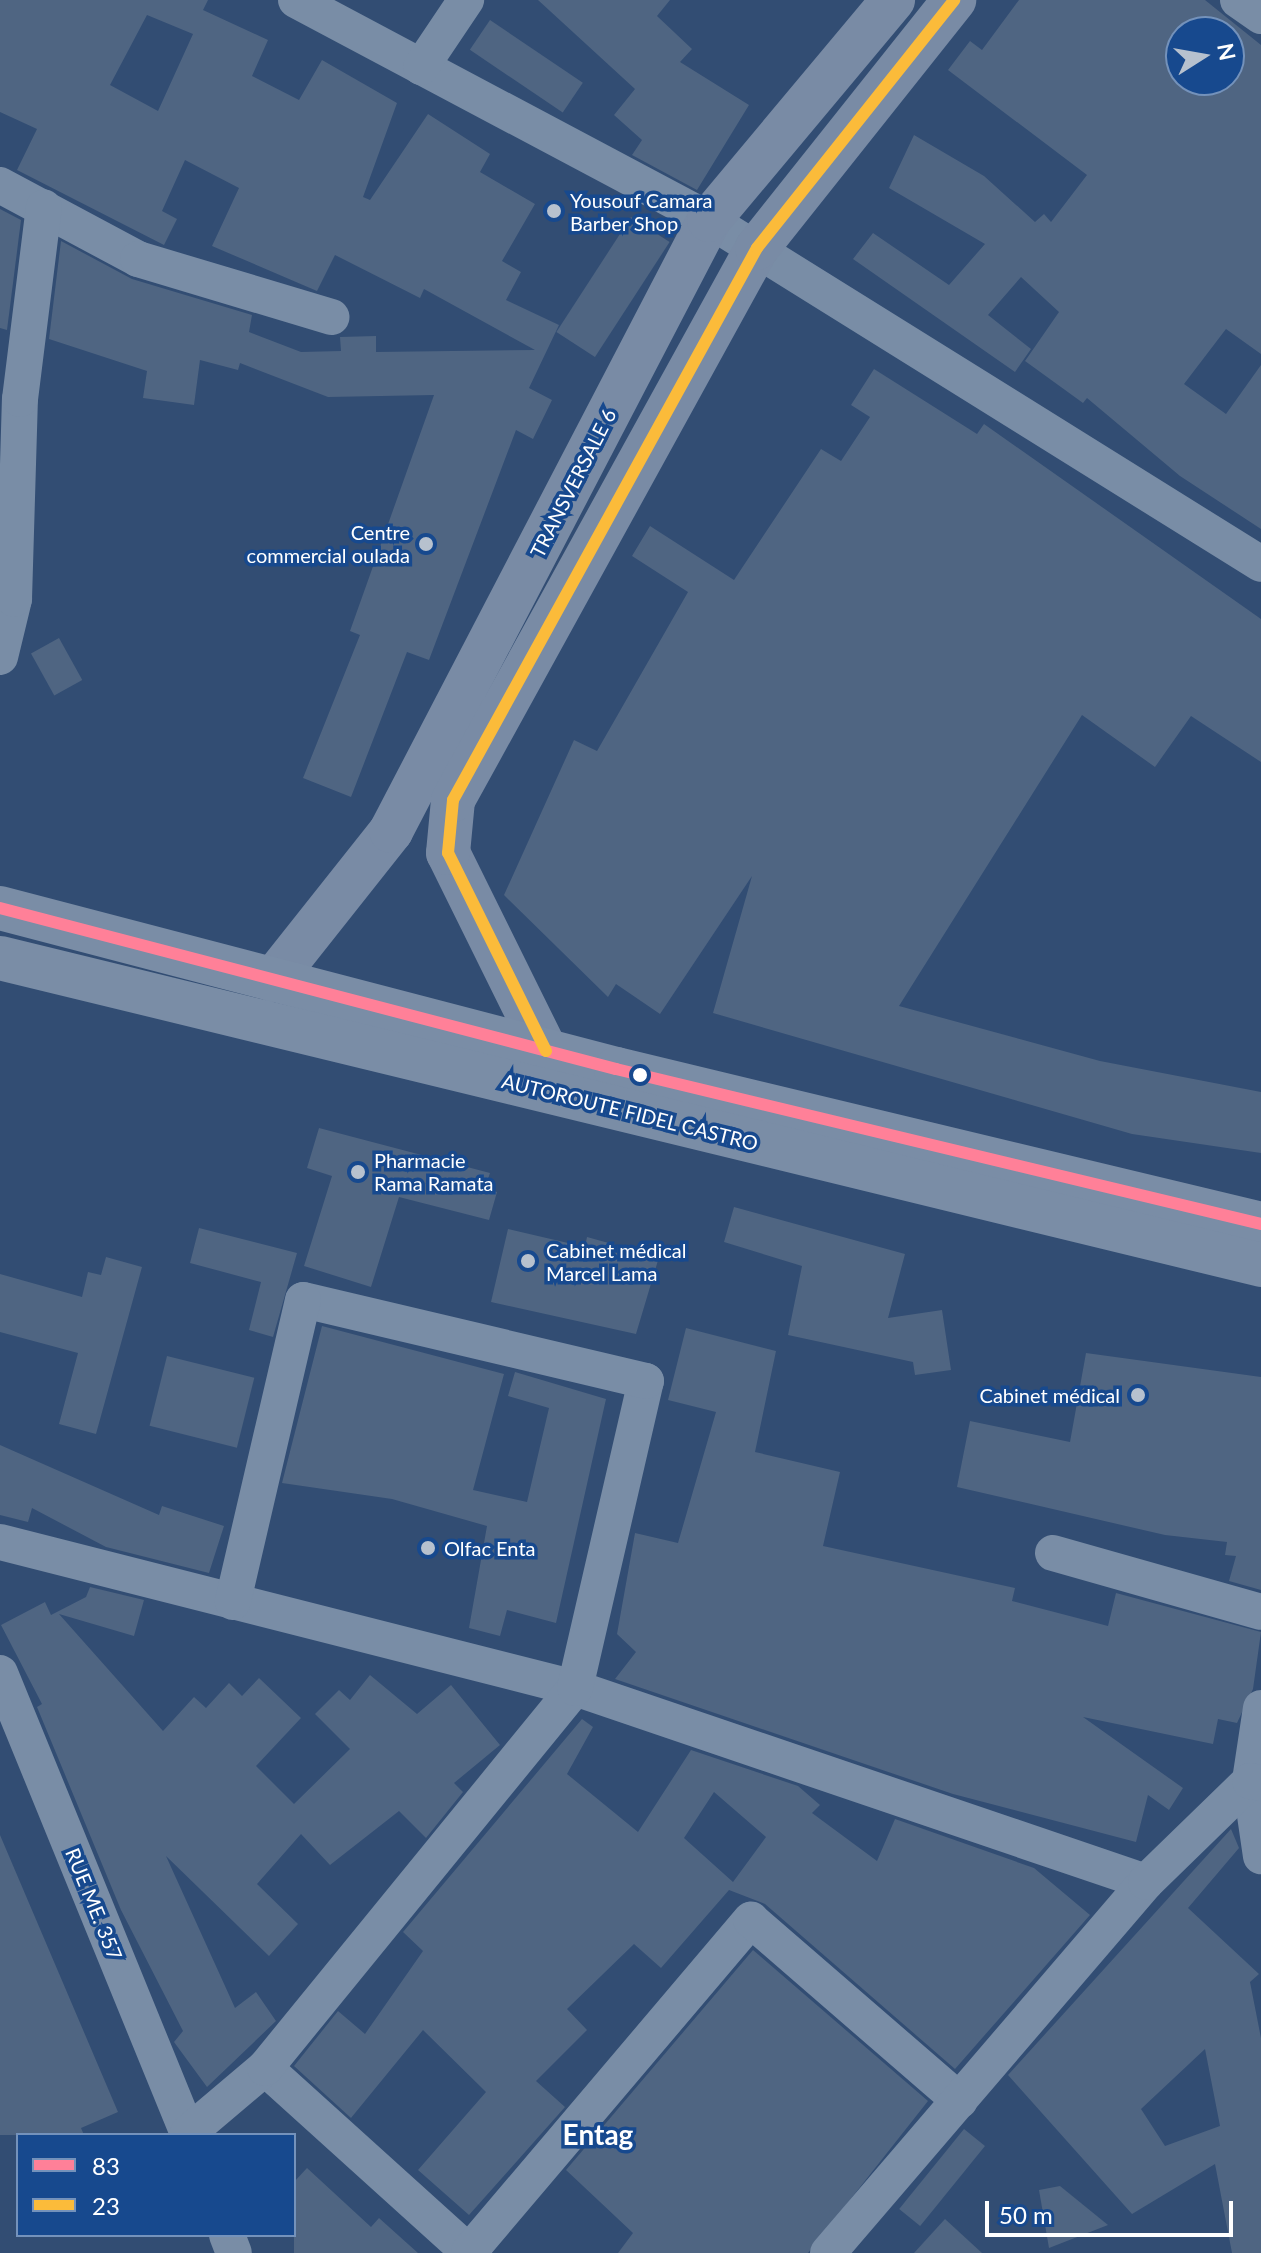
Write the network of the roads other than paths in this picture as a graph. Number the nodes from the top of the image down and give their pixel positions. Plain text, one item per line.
1 (296, 0) edge
2 (466, 0) edge
3 (893, 0) edge
4 (954, 0) edge
5 (1238, 0) edge
6 (1261, 16) edge
7 (421, 67) junction
8 (0, 185) edge
9 (44, 207) junction
10 (709, 220) junction
11 (757, 248) junction
12 (331, 317) dead end
13 (1261, 564) edge
14 (7, 597) edge
15 (0, 657) edge
16 (0, 908) edge
17 (0, 958) edge
18 (273, 980) junction
19 (262, 1023) junction
20 (546, 1051) junction
21 (1261, 1224) edge
22 (1261, 1265) edge
23 (0, 1542) edge
24 (1053, 1553) dead end
25 (233, 1602) junction
26 (1261, 1612) edge
27 (0, 1673) edge
28 (575, 1688) junction
29 (1261, 1708) edge
30 (1256, 1782) edge
31 (1261, 1856) edge
32 (1146, 1882) junction
33 (265, 2068) junction
34 (960, 2101) junction
35 (188, 2133) edge
36 (189, 2133) edge
37 (469, 2252) edge
38 (828, 2253) edge

1 - 7 street
2 - 7 street
3 - 10 main road, TRANSVERSALE 6
4 - 11 main road
5 - 6 street
7 - 10 street
8 - 9 street
9 - 12 street
9 - 14 street
10 - 11 street
10 - 18 main road, TRANSVERSALE 6
11 - 13 street
11 - 20 main road
14 - 15 street
16 - 18 highway, AUTOROUTE FIDEL CASTRO
17 - 19 highway, AUTOROUTE FIDEL CASTRO
18 - 19 highway
18 - 20 highway, AUTOROUTE FIDEL CASTRO
19 - 22 highway, AUTOROUTE FIDEL CASTRO
20 - 21 highway, AUTOROUTE FIDEL CASTRO
23 - 25 street
24 - 26 street
25 - 28 street
25 - 28 street
27 - 35 street, RUE ME. 357
28 - 32 street
28 - 33 street
29 - 30 street
30 - 31 street
30 - 32 street
32 - 34 street
33 - 36 street
33 - 37 street
34 - 37 street
34 - 38 street

